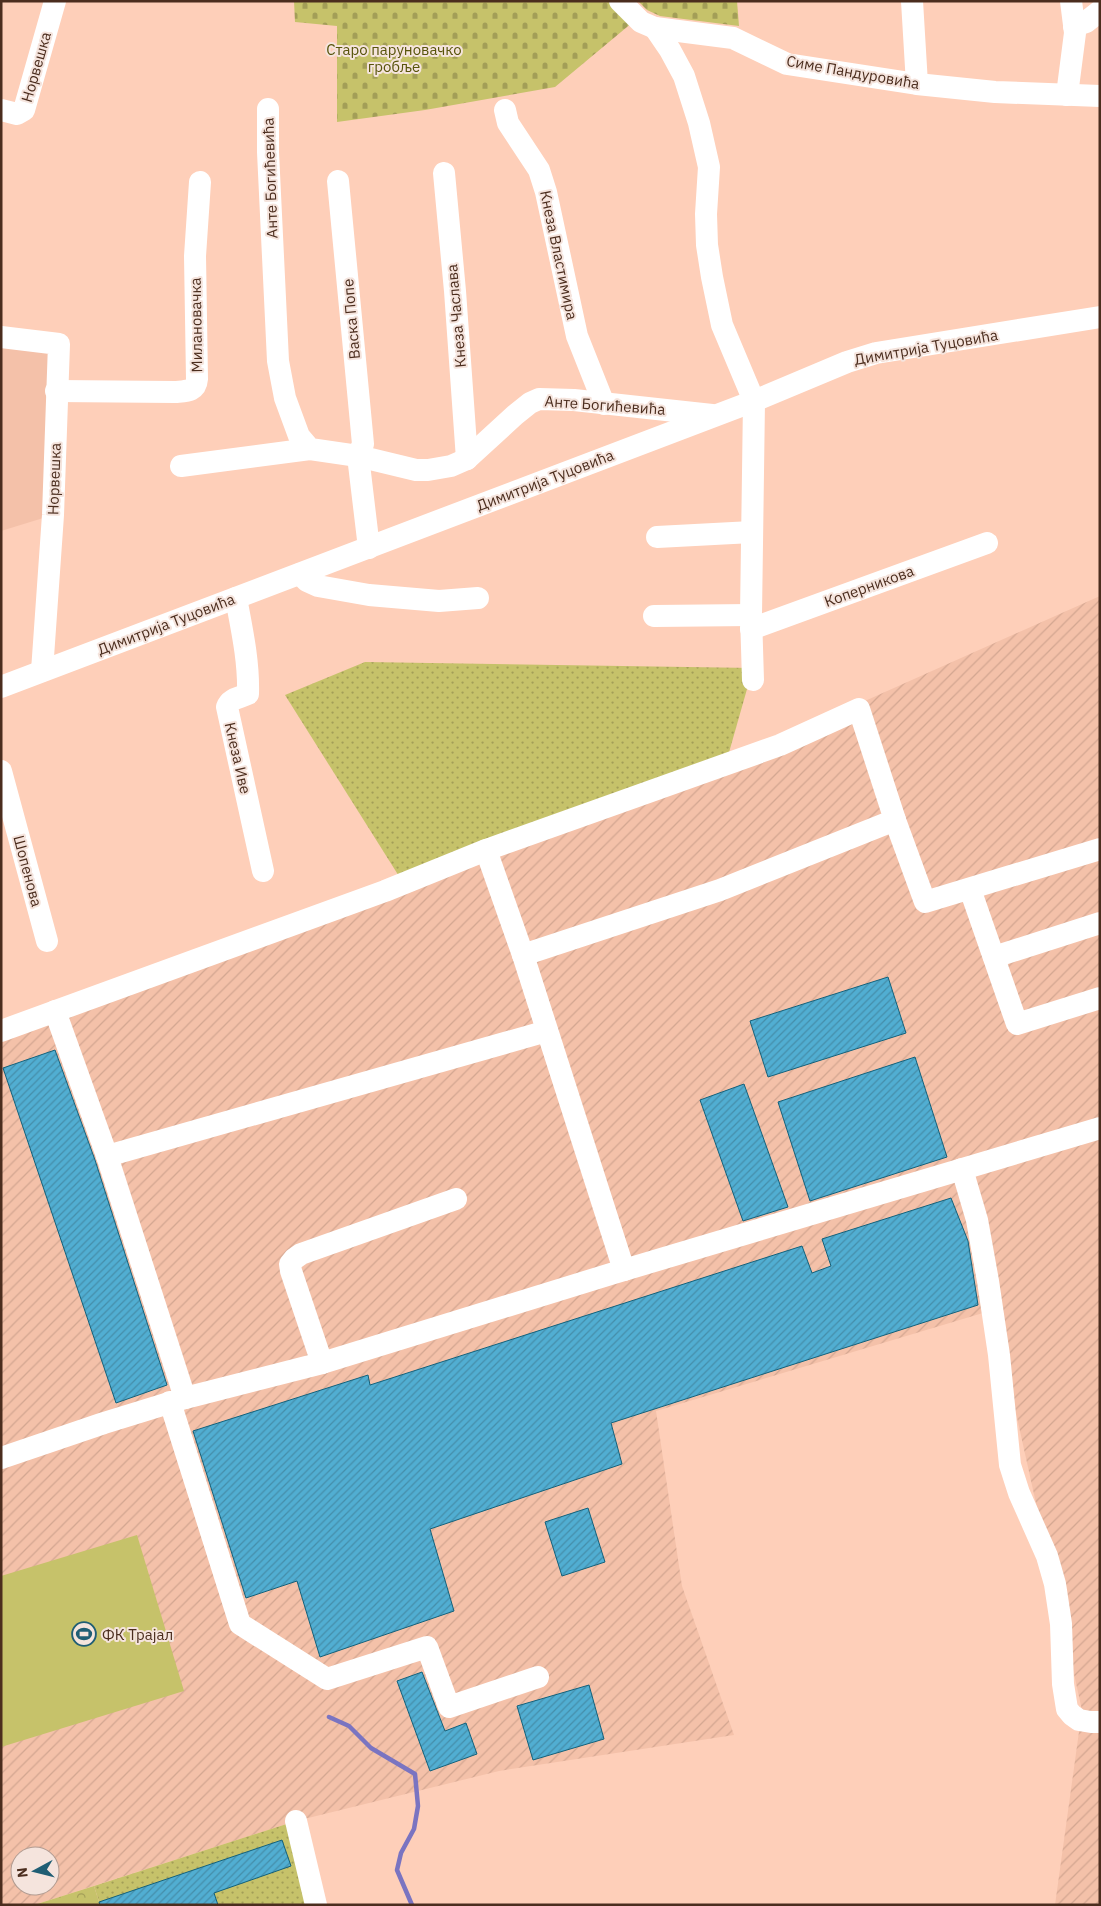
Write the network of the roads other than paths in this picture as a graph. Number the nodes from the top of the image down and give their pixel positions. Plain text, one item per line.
1 (55, 1) edge
2 (620, 1) edge
3 (912, 1) edge
4 (1071, 1) edge
5 (1100, 11) edge
6 (1074, 26) junction
7 (654, 28) junction
8 (699, 33) junction
9 (684, 76) junction
10 (917, 84) junction
11 (1067, 95) junction
12 (1100, 96) edge
13 (268, 109) dead end
14 (1, 110) edge
15 (505, 110) dead end
16 (444, 173) dead end
17 (338, 181) dead end
18 (200, 182) dead end
19 (1100, 317) edge
20 (1, 337) edge
21 (56, 391) junction
22 (754, 401) junction
23 (604, 404) junction
24 (715, 415) junction
25 (310, 449) junction
26 (358, 456) junction
27 (467, 458) junction
28 (180, 466) dead end
29 (752, 532) junction
30 (657, 537) dead end
31 (987, 543) dead end
32 (370, 548) junction
33 (300, 574) junction
34 (236, 598) junction
35 (478, 598) dead end
36 (654, 616) dead end
37 (751, 622) junction
38 (42, 671) junction
39 (753, 680) dead end
40 (1, 687) edge
41 (1, 771) edge
42 (895, 820) junction
43 (1100, 849) edge
44 (486, 850) junction
45 (263, 871) dead end
46 (970, 889) junction
47 (1100, 923) edge
48 (47, 941) dead end
49 (523, 955) junction
50 (994, 957) junction
51 (1100, 998) edge
52 (55, 1011) junction
53 (1, 1031) edge
54 (547, 1031) junction
55 (1100, 1128) edge
56 (107, 1156) junction
57 (962, 1169) junction
58 (456, 1200) dead end
59 (624, 1270) junction
60 (322, 1362) junction
61 (178, 1400) junction
62 (1, 1458) edge
63 (538, 1677) dead end
64 (1100, 1722) edge
65 (296, 1821) dead end
66 (316, 1905) edge

1 - 14 street, Норвешка
2 - 7 street, Симе Пандуровића
3 - 10 street
4 - 6 street
5 - 6 street
6 - 11 street
7 - 8 street, Симе Пандуровића
7 - 9 street
8 - 9 street
8 - 10 street, Симе Пандуровића
9 - 22 street
10 - 11 street, Симе Пандуровића
11 - 12 street, Симе Пандуровића
13 - 25 street, Анте Богићевића
15 - 23 street, Кнеза Властимира
16 - 27 street, Кнеза Часлава
17 - 26 street, Васка Попе
18 - 21 street, Милановачка
19 - 22 street, Димитрија Туцовића
20 - 21 street, Норвешка
21 - 38 street, Норвешка
22 - 24 street, Димитрија Туцовића
22 - 29 street
23 - 24 street, Анте Богићевића
23 - 27 street, Анте Богићевића
24 - 32 street, Димитрија Туцовића
25 - 26 street, Анте Богићевића
25 - 28 street, Анте Богићевића
26 - 27 street, Анте Богићевића
26 - 32 street, Васка Попе
29 - 30 street
29 - 37 street
31 - 37 street, Коперникова
32 - 33 street, Димитрија Туцовића
33 - 34 street, Димитрија Туцовића
33 - 35 street
34 - 38 street, Димитрија Туцовића
34 - 45 street, Кнеза Иве
36 - 37 street, Коперникова
37 - 39 street
38 - 40 street, Димитрија Туцовића
41 - 48 street, Шопенова
42 - 44 street
42 - 46 street
42 - 49 street
43 - 46 street
44 - 49 street
44 - 52 street
46 - 50 street
47 - 50 street
49 - 54 street
50 - 51 street
52 - 53 street
52 - 56 street
54 - 56 street
54 - 59 street
55 - 57 street
56 - 61 street
57 - 59 street
57 - 64 street
58 - 60 street
59 - 60 street
60 - 61 street
61 - 62 street
61 - 63 street
65 - 66 street

